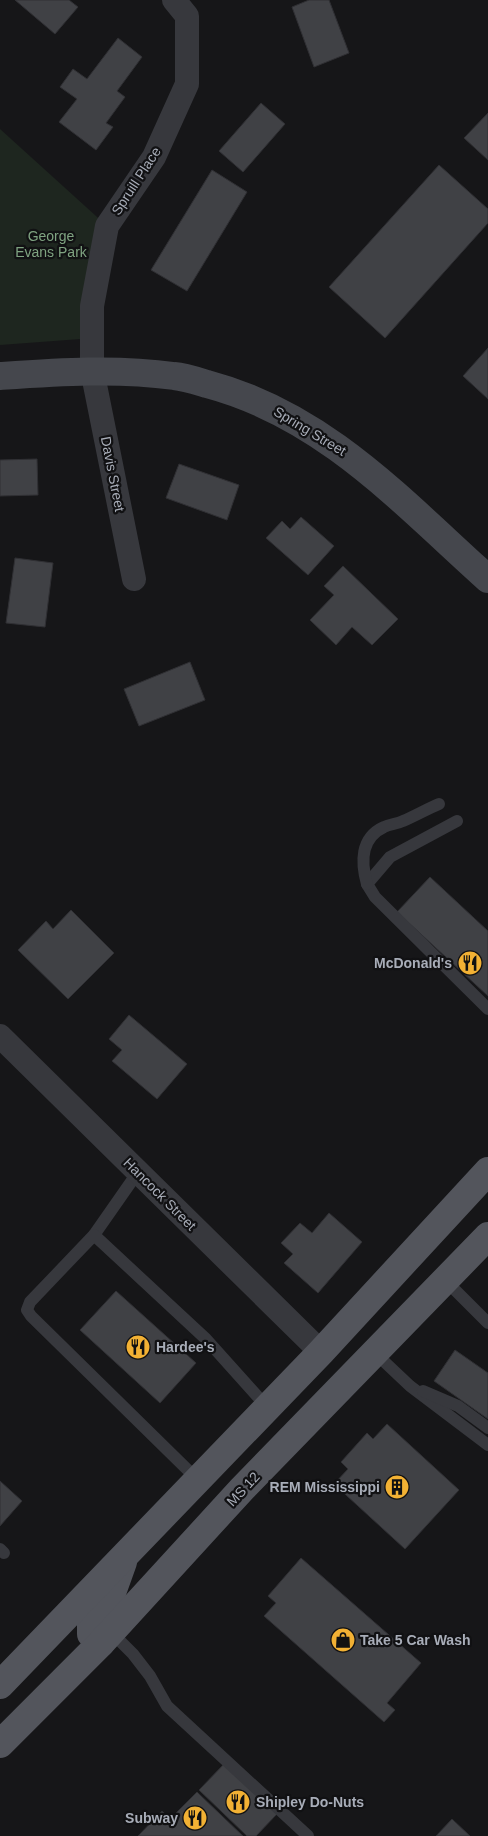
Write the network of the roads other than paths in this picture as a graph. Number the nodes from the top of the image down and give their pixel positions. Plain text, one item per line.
1 (174, 0) edge
2 (92, 370) junction
3 (0, 376) edge
4 (134, 579) dead end
5 (488, 579) edge
6 (439, 804) dead end
7 (458, 821) dead end
8 (367, 884) junction
9 (488, 1009) edge
10 (0, 1036) edge
11 (488, 1171) edge
12 (138, 1172) junction
13 (94, 1235) junction
14 (488, 1236) edge
15 (445, 1280) junction
16 (488, 1323) edge
17 (321, 1352) junction
18 (374, 1352) junction
19 (410, 1386) junction
20 (267, 1407) junction
21 (488, 1428) edge
22 (488, 1445) edge
23 (275, 1455) junction
24 (198, 1480) junction
25 (126, 1554) junction
26 (106, 1638) junction
27 (0, 1685) edge
28 (0, 1744) edge
29 (308, 1836) edge

1 - 2 street, Spruill Place
2 - 3 street, Spring Street
2 - 4 street, Davis Street
2 - 5 street, Spring Street
6 - 8 lane
7 - 8 lane
8 - 9 lane
10 - 12 street, Hancock Street
11 - 17 main road
12 - 13 lane
12 - 17 street, Hancock Street
13 - 20 lane
13 - 24 lane
14 - 15 main road, MS 12
15 - 16 lane
15 - 18 main road, MS 12
17 - 20 main road
17 - 23 main road
18 - 19 lane
18 - 23 main road, MS 12
19 - 21 lane
19 - 22 lane
20 - 24 main road
23 - 26 main road, MS 12 / MS 12
24 - 25 main road
25 - 26 main road
25 - 27 main road
26 - 28 main road, MS 12 / MS 12
26 - 29 lane

